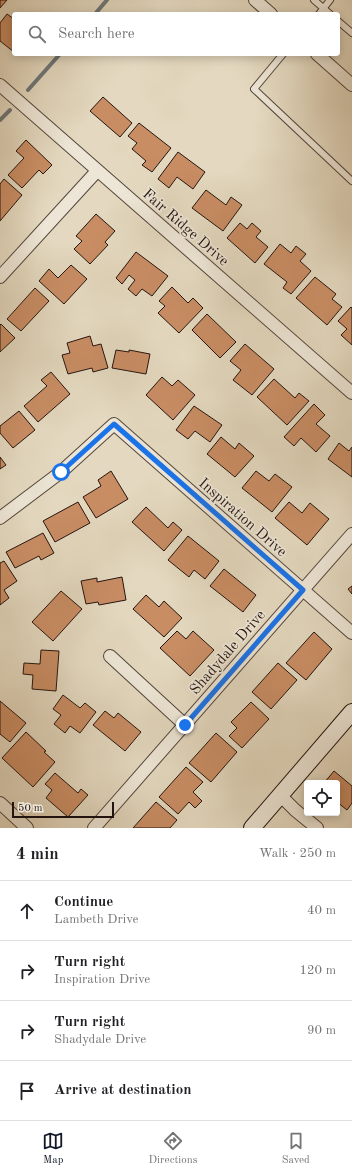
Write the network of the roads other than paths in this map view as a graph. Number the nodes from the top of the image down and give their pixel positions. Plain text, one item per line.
1 (255, 0) edge
2 (314, 0) edge
3 (330, 0) edge
4 (324, 8) junction
5 (269, 12) edge
6 (321, 12) edge
7 (328, 12) edge
8 (340, 22) edge
9 (352, 33) edge
10 (281, 56) edge
11 (319, 56) edge
12 (0, 85) edge
13 (352, 85) edge
14 (97, 171) junction
15 (352, 181) edge
16 (0, 277) edge
17 (352, 393) edge
18 (0, 518) edge
19 (352, 534) edge
20 (303, 590) junction
21 (352, 634) edge
22 (110, 656) dead end
23 (350, 719) edge
24 (185, 725) junction
25 (280, 795) junction
26 (0, 803) edge
27 (27, 828) edge
28 (94, 828) edge
29 (252, 828) edge
30 (317, 828) edge

1 - 5 street
2 - 4 lane
3 - 4 lane
4 - 6 lane
4 - 7 lane
8 - 9 lane
10 - 15 lane
11 - 13 street
12 - 14 street, Fair Ridge Drive
14 - 16 street
14 - 17 street, Fair Ridge Drive
18 - 20 street, Inspiration Drive
19 - 20 street, Shadydale Drive
20 - 21 street, Inspiration Drive
20 - 24 street, Shadydale Drive
22 - 24 street
23 - 25 main road
24 - 28 street, Shadydale Drive
25 - 29 main road
25 - 30 street
26 - 27 street

